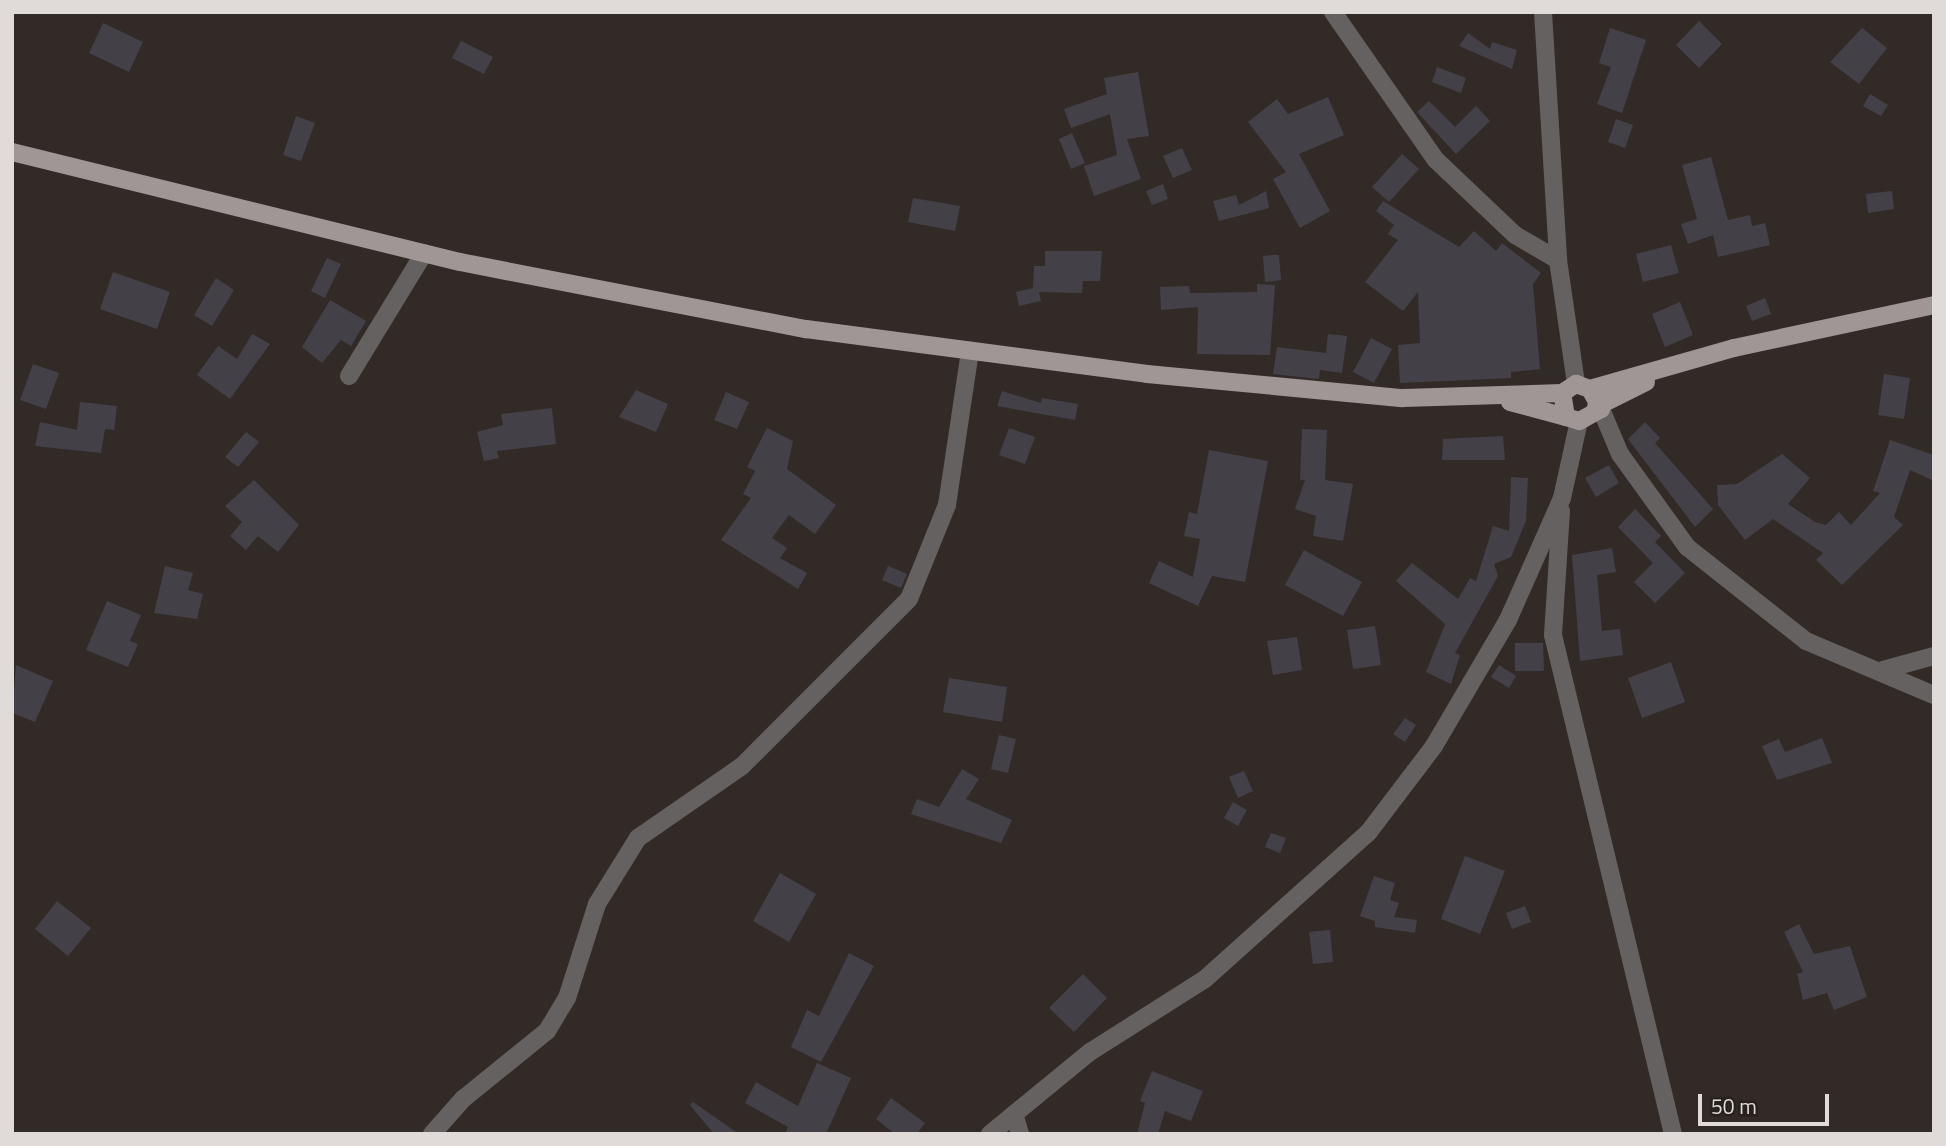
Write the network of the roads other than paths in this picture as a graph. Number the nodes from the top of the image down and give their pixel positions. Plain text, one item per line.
1 (1333, 12) edge
2 (1543, 12) edge
3 (12, 152) edge
4 (424, 253) junction
5 (1558, 260) junction
6 (1934, 305) edge
7 (970, 351) junction
8 (1683, 364) junction
9 (349, 376) dead end
10 (1576, 389) junction
11 (1496, 399) junction
12 (1598, 408) junction
13 (1573, 419) junction
14 (1562, 498) junction
15 (1934, 656) edge
16 (1883, 670) junction
17 (1934, 695) edge
18 (1014, 1114) junction
19 (432, 1134) edge
20 (990, 1134) edge
21 (1020, 1134) edge
22 (1673, 1134) edge

1 - 5 street
2 - 5 street
3 - 4 main road
4 - 7 main road
4 - 9 street
5 - 10 street
6 - 8 main road
7 - 11 main road
7 - 19 street
8 - 10 main road
8 - 12 main road
10 - 11 main road
10 - 12 main road
10 - 13 main road
11 - 13 main road
12 - 13 main road
12 - 16 street
13 - 14 street
14 - 18 street
14 - 22 street
15 - 16 street
16 - 17 street
18 - 20 street
18 - 21 street

